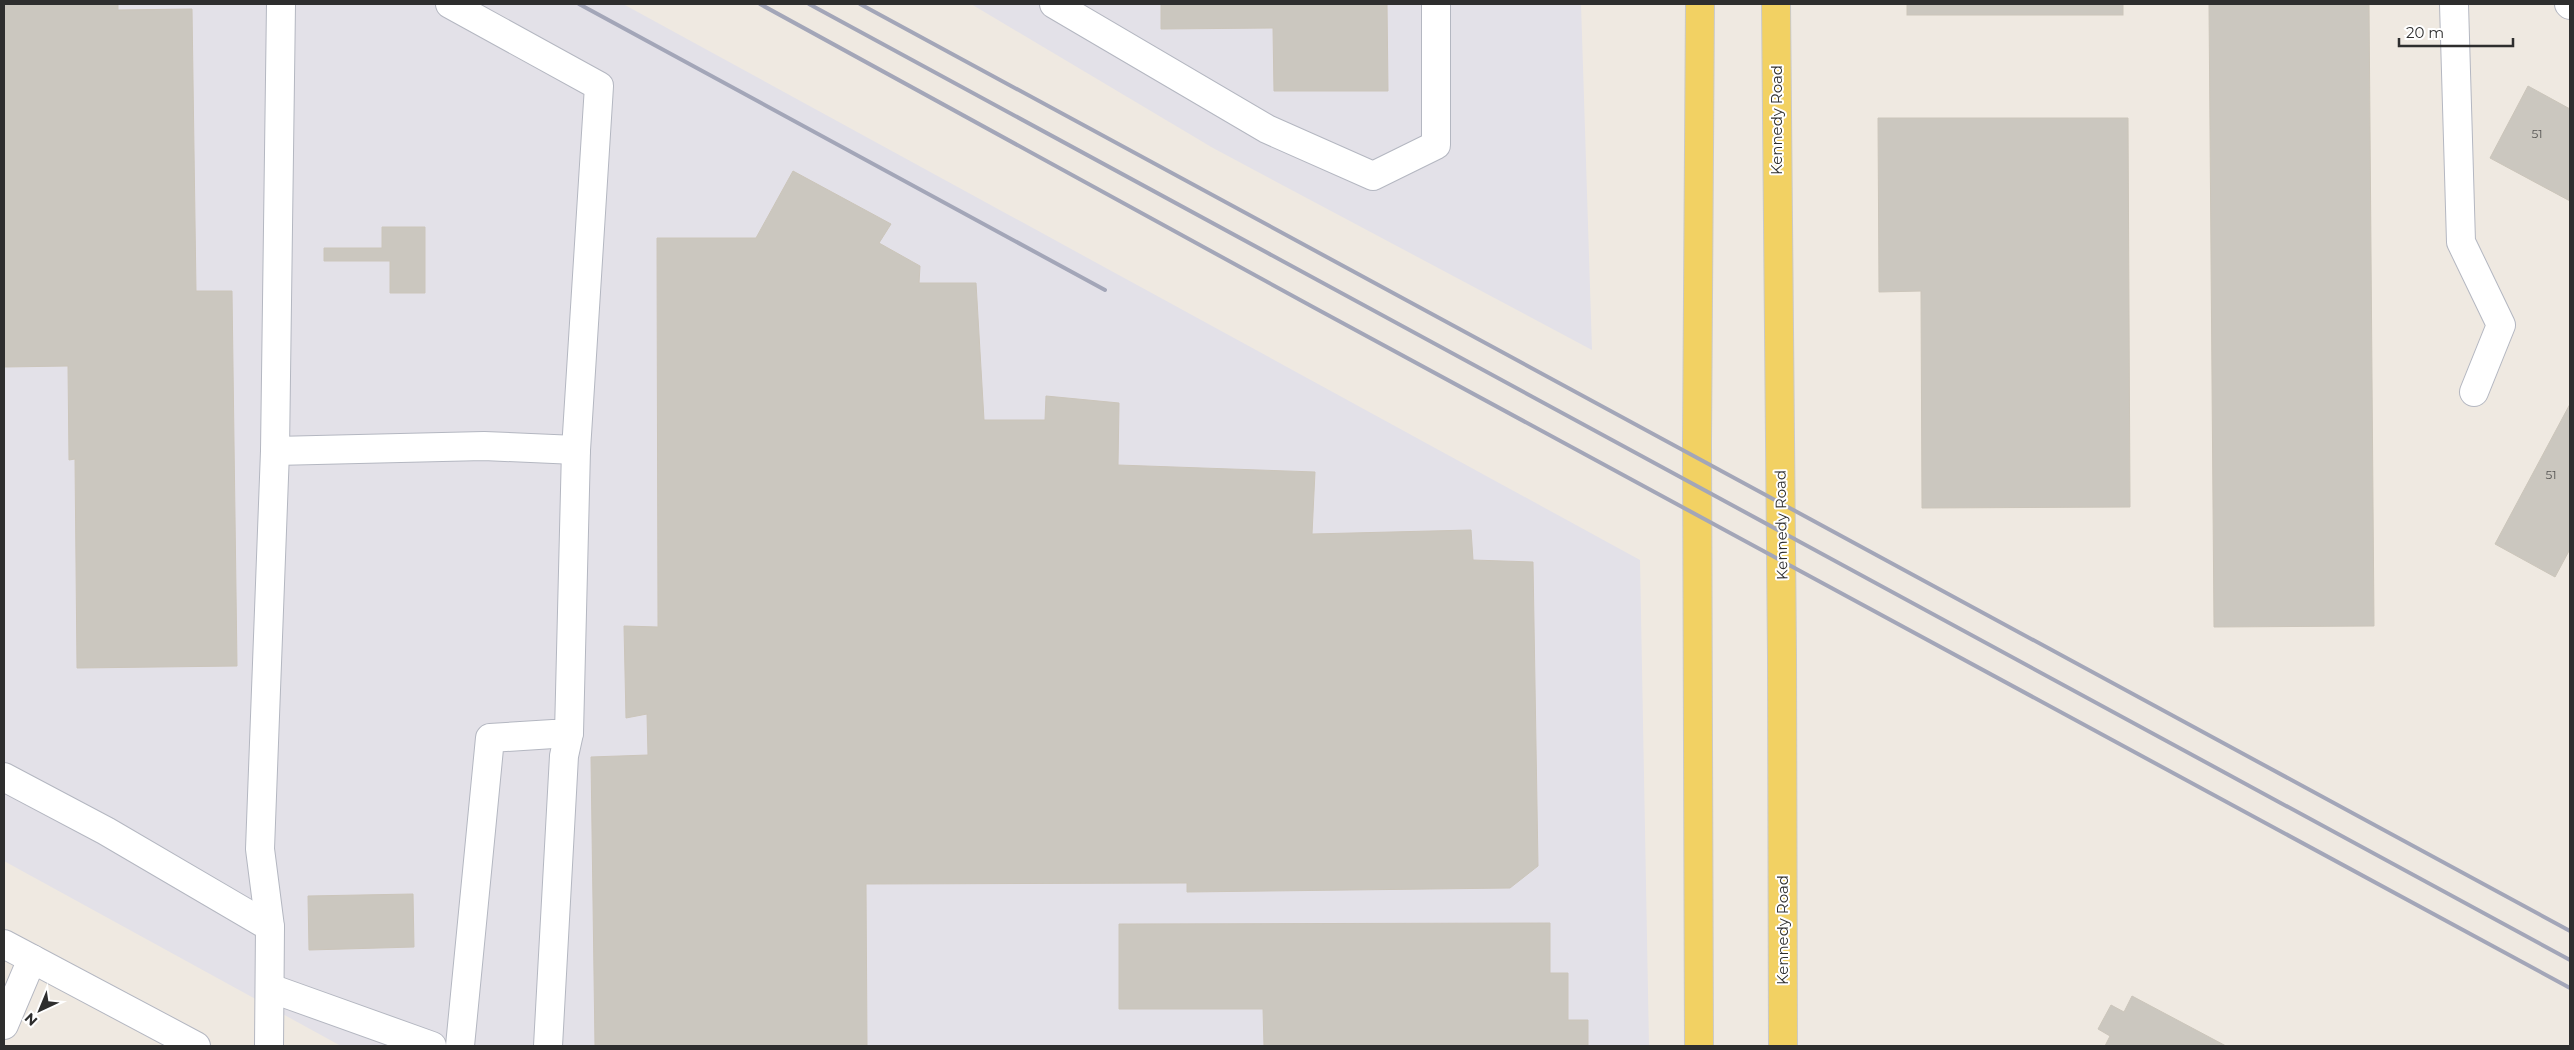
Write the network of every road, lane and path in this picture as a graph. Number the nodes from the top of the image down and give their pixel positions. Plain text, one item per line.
1 (281, 4) edge
2 (450, 4) edge
3 (1054, 4) edge
4 (1436, 4) edge
5 (1700, 4) edge
6 (1776, 4) edge
7 (2454, 4) edge
8 (2474, 392) dead end
9 (576, 450) junction
10 (275, 451) junction
11 (569, 732) junction
12 (4, 778) edge
13 (270, 927) junction
14 (4, 944) edge
15 (32, 959) junction
16 (270, 988) junction
17 (4, 1025) edge
18 (196, 1046) edge
19 (269, 1046) edge
20 (432, 1046) edge
21 (460, 1046) edge
22 (548, 1046) edge
23 (1699, 1046) edge
24 (1782, 1046) edge

1 - 10 street
2 - 9 street
3 - 4 street
5 - 23 main road
6 - 24 main road, Kennedy Road
7 - 8 street
9 - 10 street
9 - 11 street
10 - 13 street
11 - 21 street
11 - 22 street
12 - 13 street
13 - 16 street
14 - 15 street
15 - 17 street
15 - 18 street
16 - 19 street
16 - 20 street

